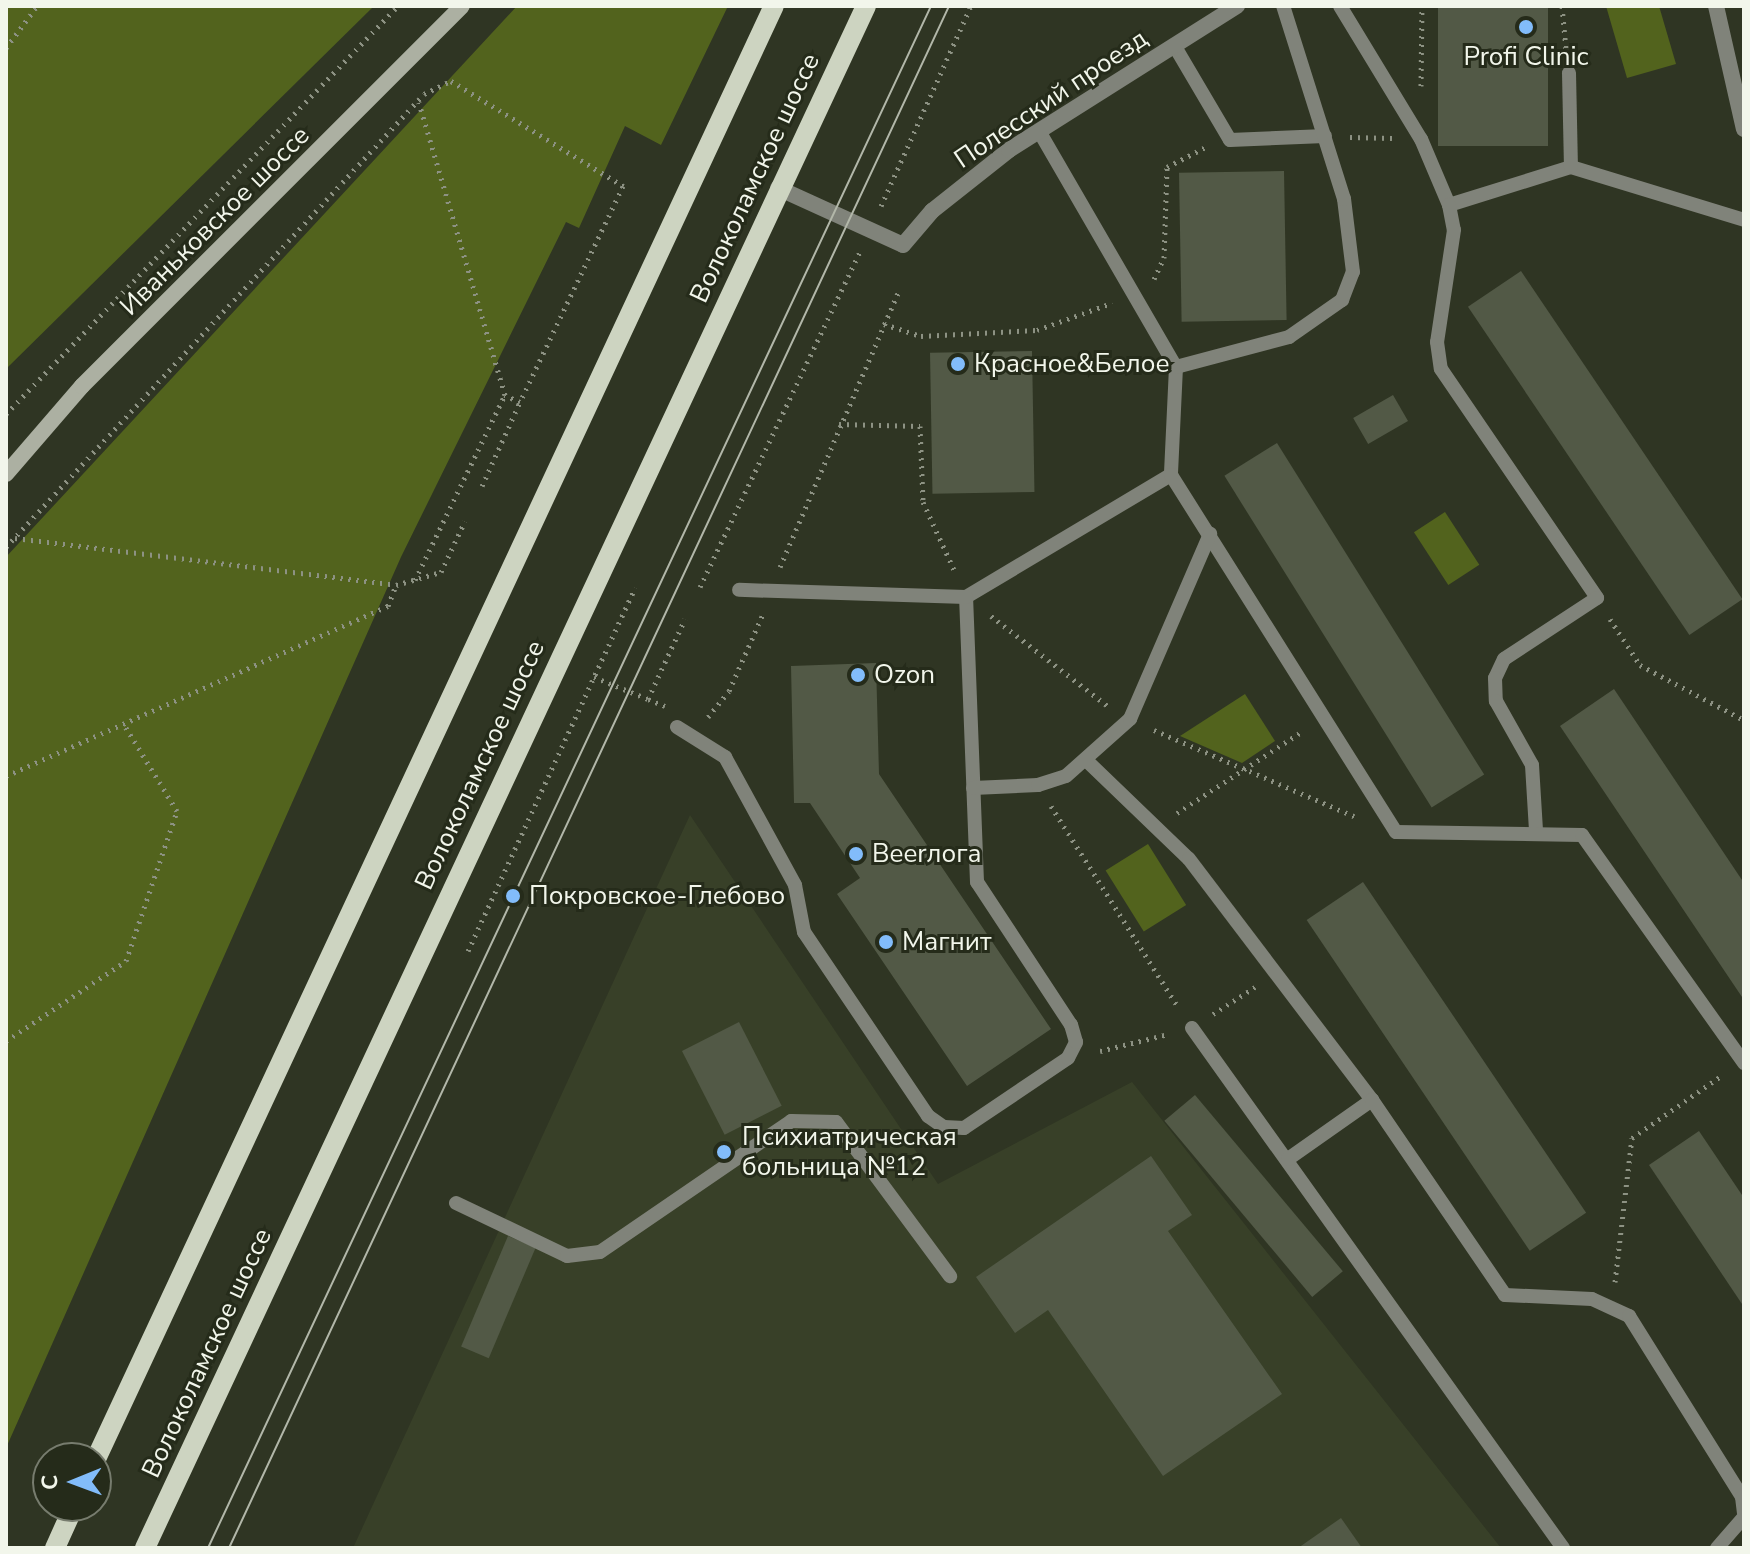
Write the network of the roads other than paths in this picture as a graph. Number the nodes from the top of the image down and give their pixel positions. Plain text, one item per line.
1 (462, 6) edge
2 (774, 6) edge
3 (866, 6) edge
4 (1237, 6) edge
5 (1283, 6) edge
6 (1340, 6) edge
7 (1716, 6) edge
8 (1174, 45) junction
9 (1569, 73) road end
10 (1744, 129) edge
11 (1039, 131) junction
12 (1325, 136) junction
13 (1571, 167) junction
14 (778, 188) junction
15 (1449, 205) junction
16 (1744, 220) edge
17 (1176, 367) junction
18 (6, 474) edge
19 (1171, 475) junction
20 (1210, 534) junction
21 (739, 590) dead end
22 (966, 597) junction
23 (677, 727) dead end
24 (1087, 761) junction
25 (973, 788) junction
26 (1536, 831) junction
27 (1192, 1028) road end
28 (1743, 1062) edge
29 (1372, 1100) junction
30 (1288, 1159) junction
31 (456, 1203) dead end
32 (950, 1276) dead end
33 (104, 1442) edge
34 (1744, 1515) edge
35 (67, 1522) edge
36 (55, 1548) edge
37 (145, 1548) edge
38 (1563, 1548) edge
39 (1717, 1548) edge

1 - 18 street, Иваньковское шоссе
2 - 33 main road
3 - 14 main road, Волоколамское шоссе
4 - 8 street, Полесский проезд
5 - 12 lane
6 - 15 lane
7 - 10 street
8 - 11 street, Полесский проезд
8 - 12 lane
9 - 13 lane
11 - 14 street, Полесский проезд
11 - 17 lane
12 - 17 lane
13 - 15 lane
13 - 16 lane
14 - 37 main road, Волоколамское шоссе
15 - 26 lane
17 - 19 lane
19 - 20 lane
19 - 22 lane
20 - 24 lane
20 - 26 lane
21 - 22 lane
22 - 25 lane
23 - 25 lane
24 - 25 lane
24 - 29 lane
26 - 28 lane
27 - 30 lane
29 - 30 lane
29 - 34 lane
30 - 38 lane
31 - 32 lane
34 - 39 lane
35 - 36 main road

